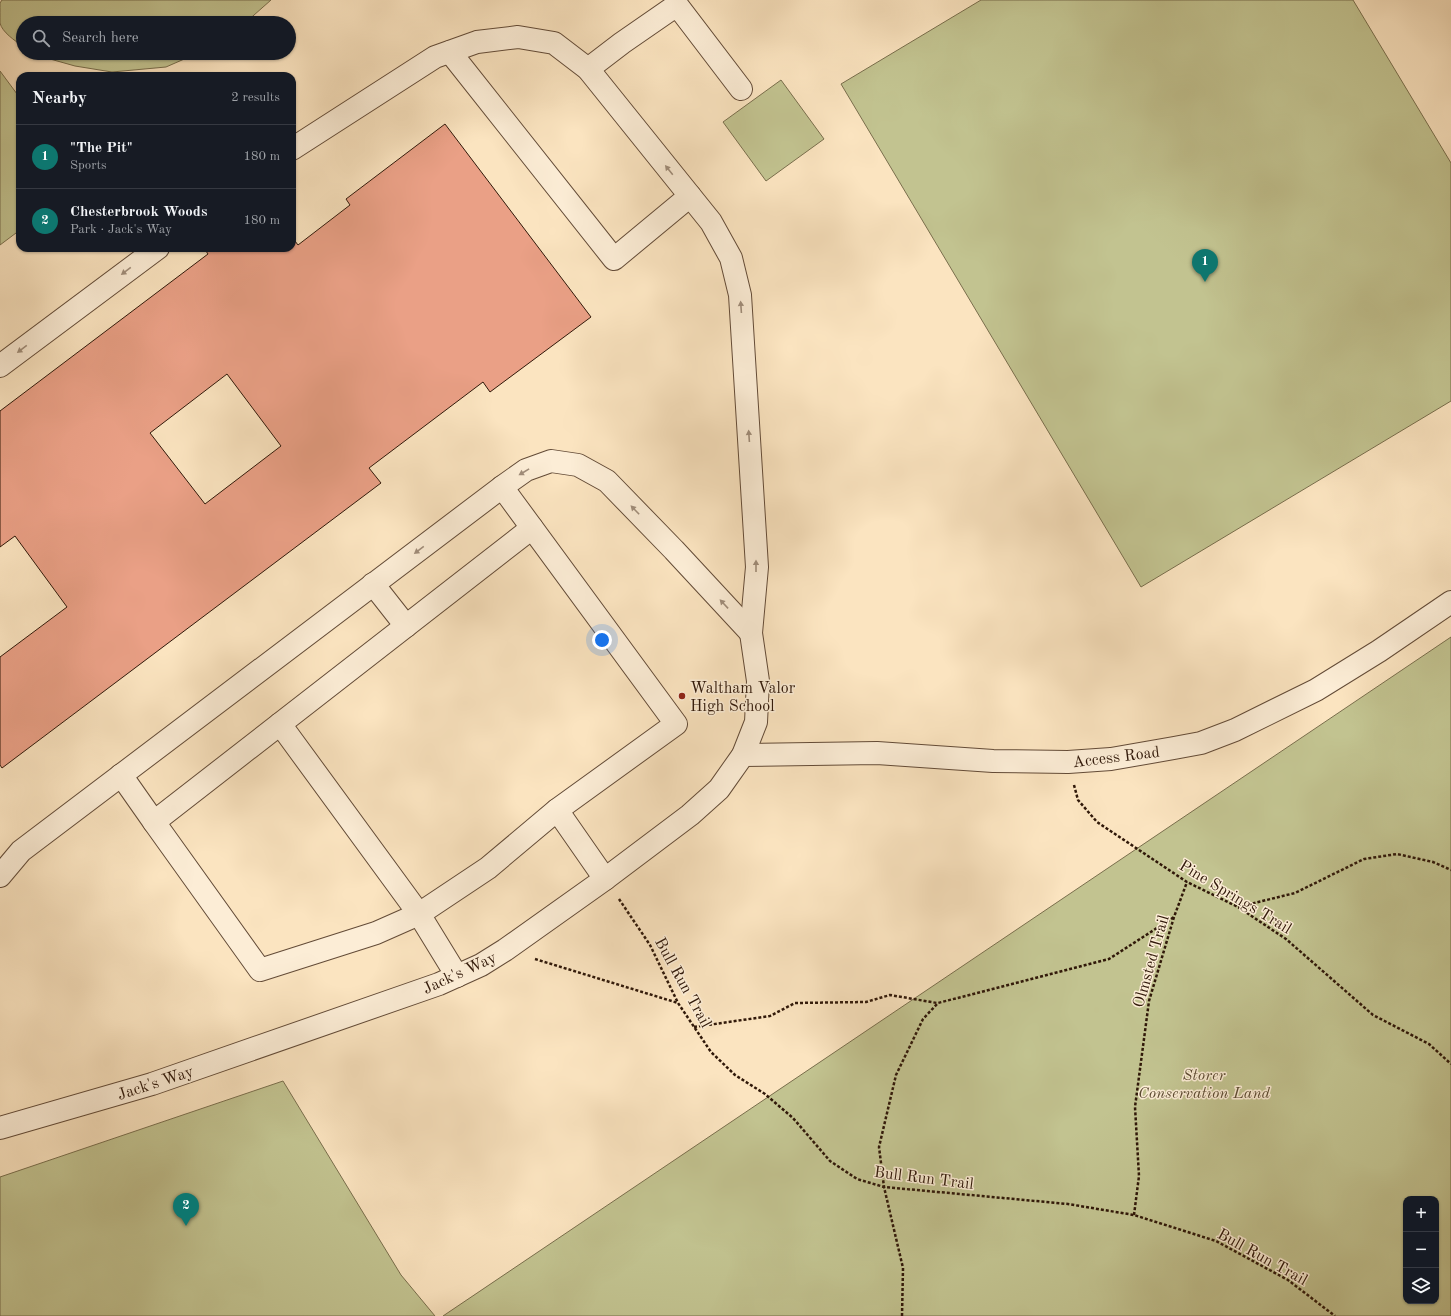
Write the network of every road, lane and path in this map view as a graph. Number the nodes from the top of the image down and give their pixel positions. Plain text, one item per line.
1 (450, 52) junction
2 (588, 69) junction
3 (740, 89) dead end
4 (296, 146) edge
5 (690, 196) junction
6 (153, 252) edge
7 (0, 366) edge
8 (502, 487) junction
9 (532, 528) junction
10 (374, 584) junction
11 (1451, 602) edge
12 (406, 626) junction
13 (751, 633) junction
14 (280, 724) junction
15 (743, 755) junction
16 (1068, 762) junction
17 (121, 775) junction
18 (557, 810) junction
19 (154, 822) junction
20 (1451, 870) edge
21 (0, 876) edge
22 (605, 879) junction
23 (1187, 882) junction
24 (1238, 907) junction
25 (419, 914) junction
26 (1174, 916) junction
27 (505, 950) junction
28 (457, 976) junction
29 (678, 1003) junction
30 (938, 1003) junction
31 (694, 1027) junction
32 (1451, 1064) edge
33 (1, 1122) edge
34 (884, 1187) junction
35 (1134, 1215) junction
36 (902, 1316) edge
37 (1335, 1316) edge

1 - 2 street, Jack's Way
1 - 4 street, Jack's Way
1 - 5 street
2 - 3 street
5 -> 2 street, Jack's Way
13 -> 5 street, Jack's Way
6 -> 7 street
8 - 9 street
8 -> 10 street
13 -> 8 street
9 - 12 street
9 - 18 street
10 - 12 street
10 - 17 street
11 - 16 street, Access Road
12 - 14 street
13 - 15 street, Jack's Way
14 - 19 street
14 - 25 street
15 - 16 street, Access Road
15 - 22 street, Jack's Way
16 - 23 path, Pine Springs Trail
17 - 19 street
17 - 21 street
18 - 22 street
18 - 25 street
19 - 25 street
20 - 24 path
22 - 27 street, Jack's Way
22 - 29 path, Bull Run Trail
23 - 24 path, Pine Springs Trail
23 - 26 path, Olmsted Trail
24 - 32 path, Pine Springs Trail
25 - 28 street
26 - 30 path
26 - 35 path, Olmsted Trail
27 - 28 street, Jack's Way
27 - 29 path
28 - 33 street, Jack's Way
29 - 31 path, Bull Run Trail
30 - 31 path
30 - 34 path
31 - 34 path, Bull Run Trail
34 - 35 path, Bull Run Trail
34 - 36 path
35 - 37 path, Bull Run Trail

